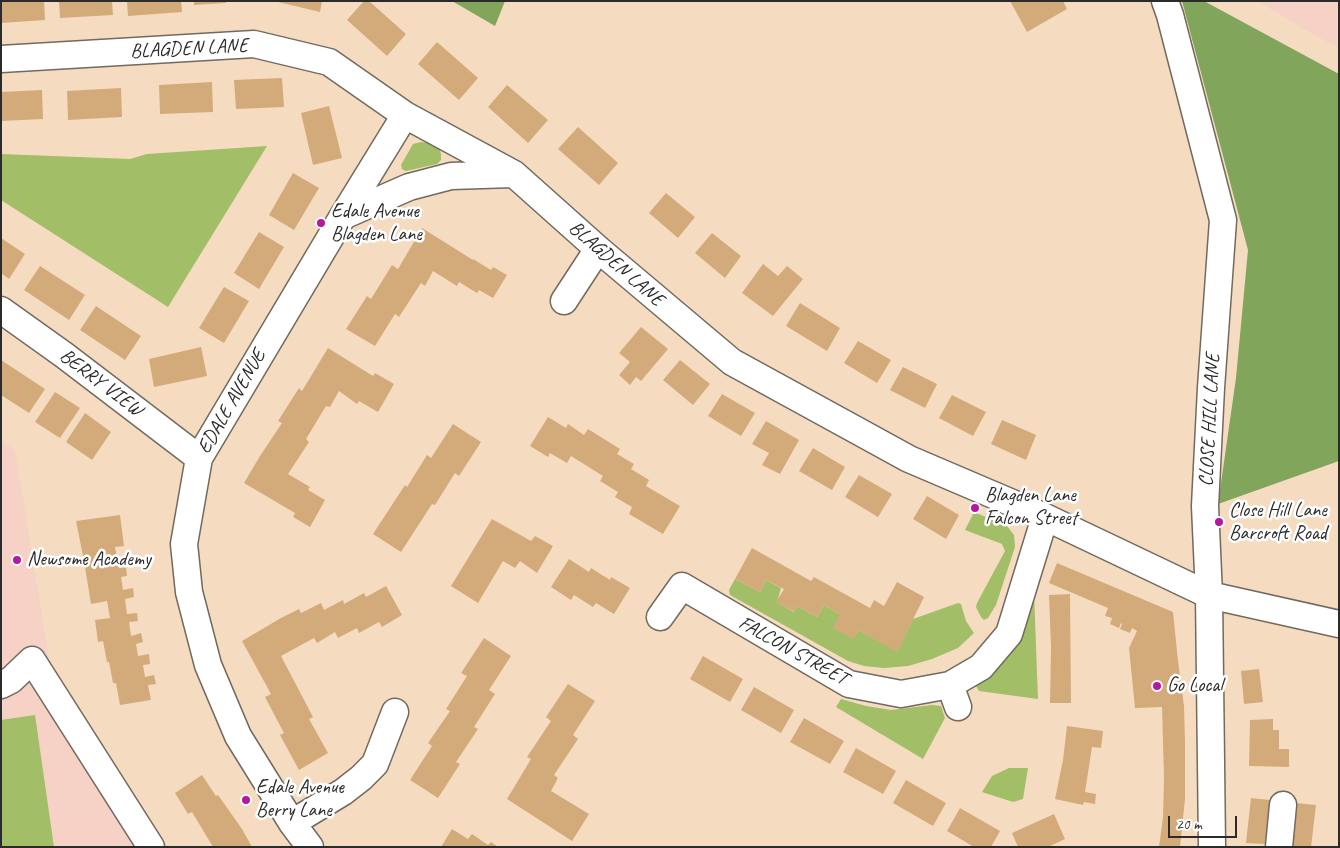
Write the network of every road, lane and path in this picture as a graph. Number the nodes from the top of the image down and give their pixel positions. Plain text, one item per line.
1 (1165, 1) edge
2 (1, 59) edge
3 (406, 115) junction
4 (514, 174) junction
5 (342, 216) junction
6 (598, 249) junction
7 (564, 301) dead end
8 (1, 310) edge
9 (199, 458) junction
10 (1044, 517) junction
11 (1210, 595) junction
12 (660, 617) dead end
13 (1339, 624) edge
14 (1, 685) edge
15 (394, 712) dead end
16 (1283, 805) dead end
17 (292, 823) junction
18 (150, 847) edge
19 (310, 847) edge
20 (1212, 847) edge
21 (1279, 847) edge

1 - 11 street, CLOSE HILL LANE
2 - 3 street, BLAGDEN LANE
3 - 4 street, BLAGDEN LANE
3 - 5 street, EDALE AVENUE
4 - 5 street
4 - 6 street, BLAGDEN LANE
5 - 9 street, EDALE AVENUE
6 - 7 street
6 - 10 street, BLAGDEN LANE
8 - 9 street, BERRY VIEW
9 - 17 street, EDALE AVENUE
10 - 11 street, BLAGDEN LANE
10 - 12 street, FALCON STREET
11 - 13 street, BLAGDEN LANE
11 - 20 street, CLOSE HILL LANE
14 - 18 street
15 - 17 street
16 - 21 street
17 - 19 street, EDALE AVENUE

